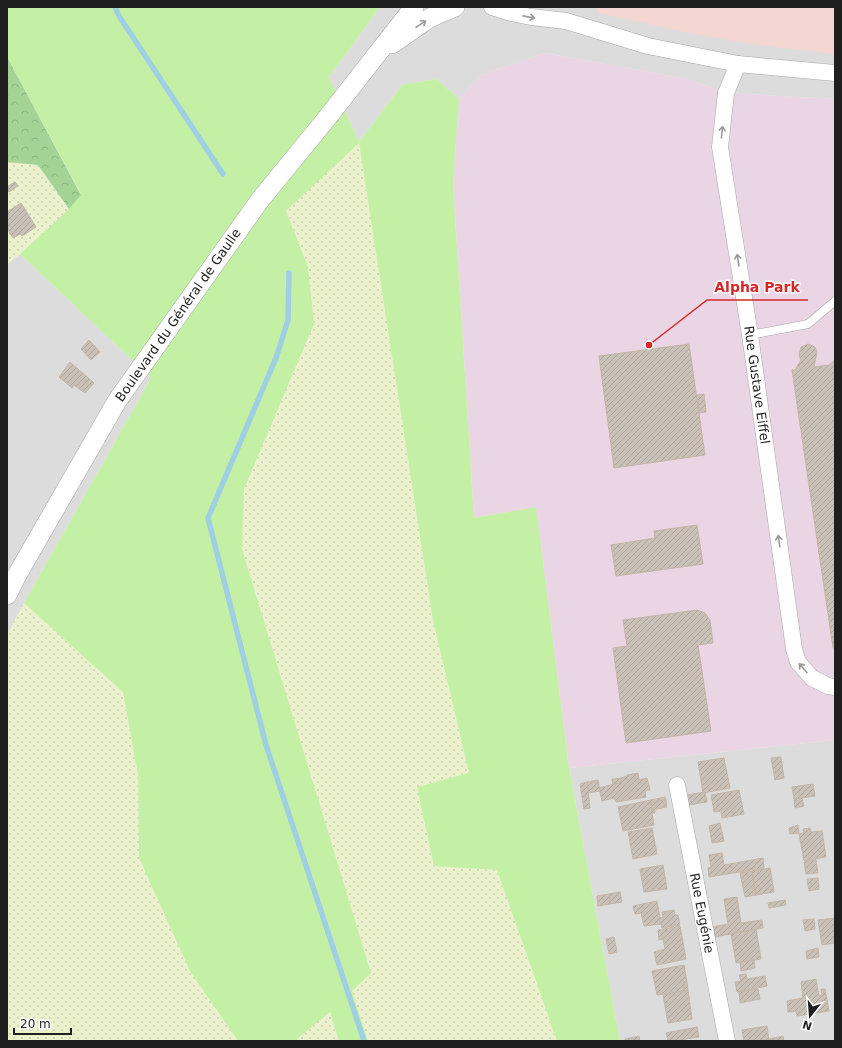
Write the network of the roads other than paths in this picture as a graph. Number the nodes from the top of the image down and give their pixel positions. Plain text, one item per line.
1 (414, 7) edge
2 (455, 7) edge
3 (492, 7) edge
4 (549, 7) edge
5 (566, 21) junction
6 (378, 54) junction
7 (738, 64) junction
8 (835, 73) edge
9 (835, 300) edge
10 (750, 335) junction
11 (7, 595) edge
12 (835, 687) edge
13 (677, 785) dead end
14 (727, 1041) edge

1 - 6 street, Boulevard du Général de Gaulle
6 -> 2 street, Boulevard du Général de Gaulle
3 -> 5 street
4 - 5 street
5 - 7 street
6 - 11 street, Boulevard du Général de Gaulle
7 - 8 street
10 -> 7 street, Rue Gustave Eiffel
9 - 10 lane
12 -> 10 street, Rue Gustave Eiffel
13 - 14 street, Rue Eugénie

